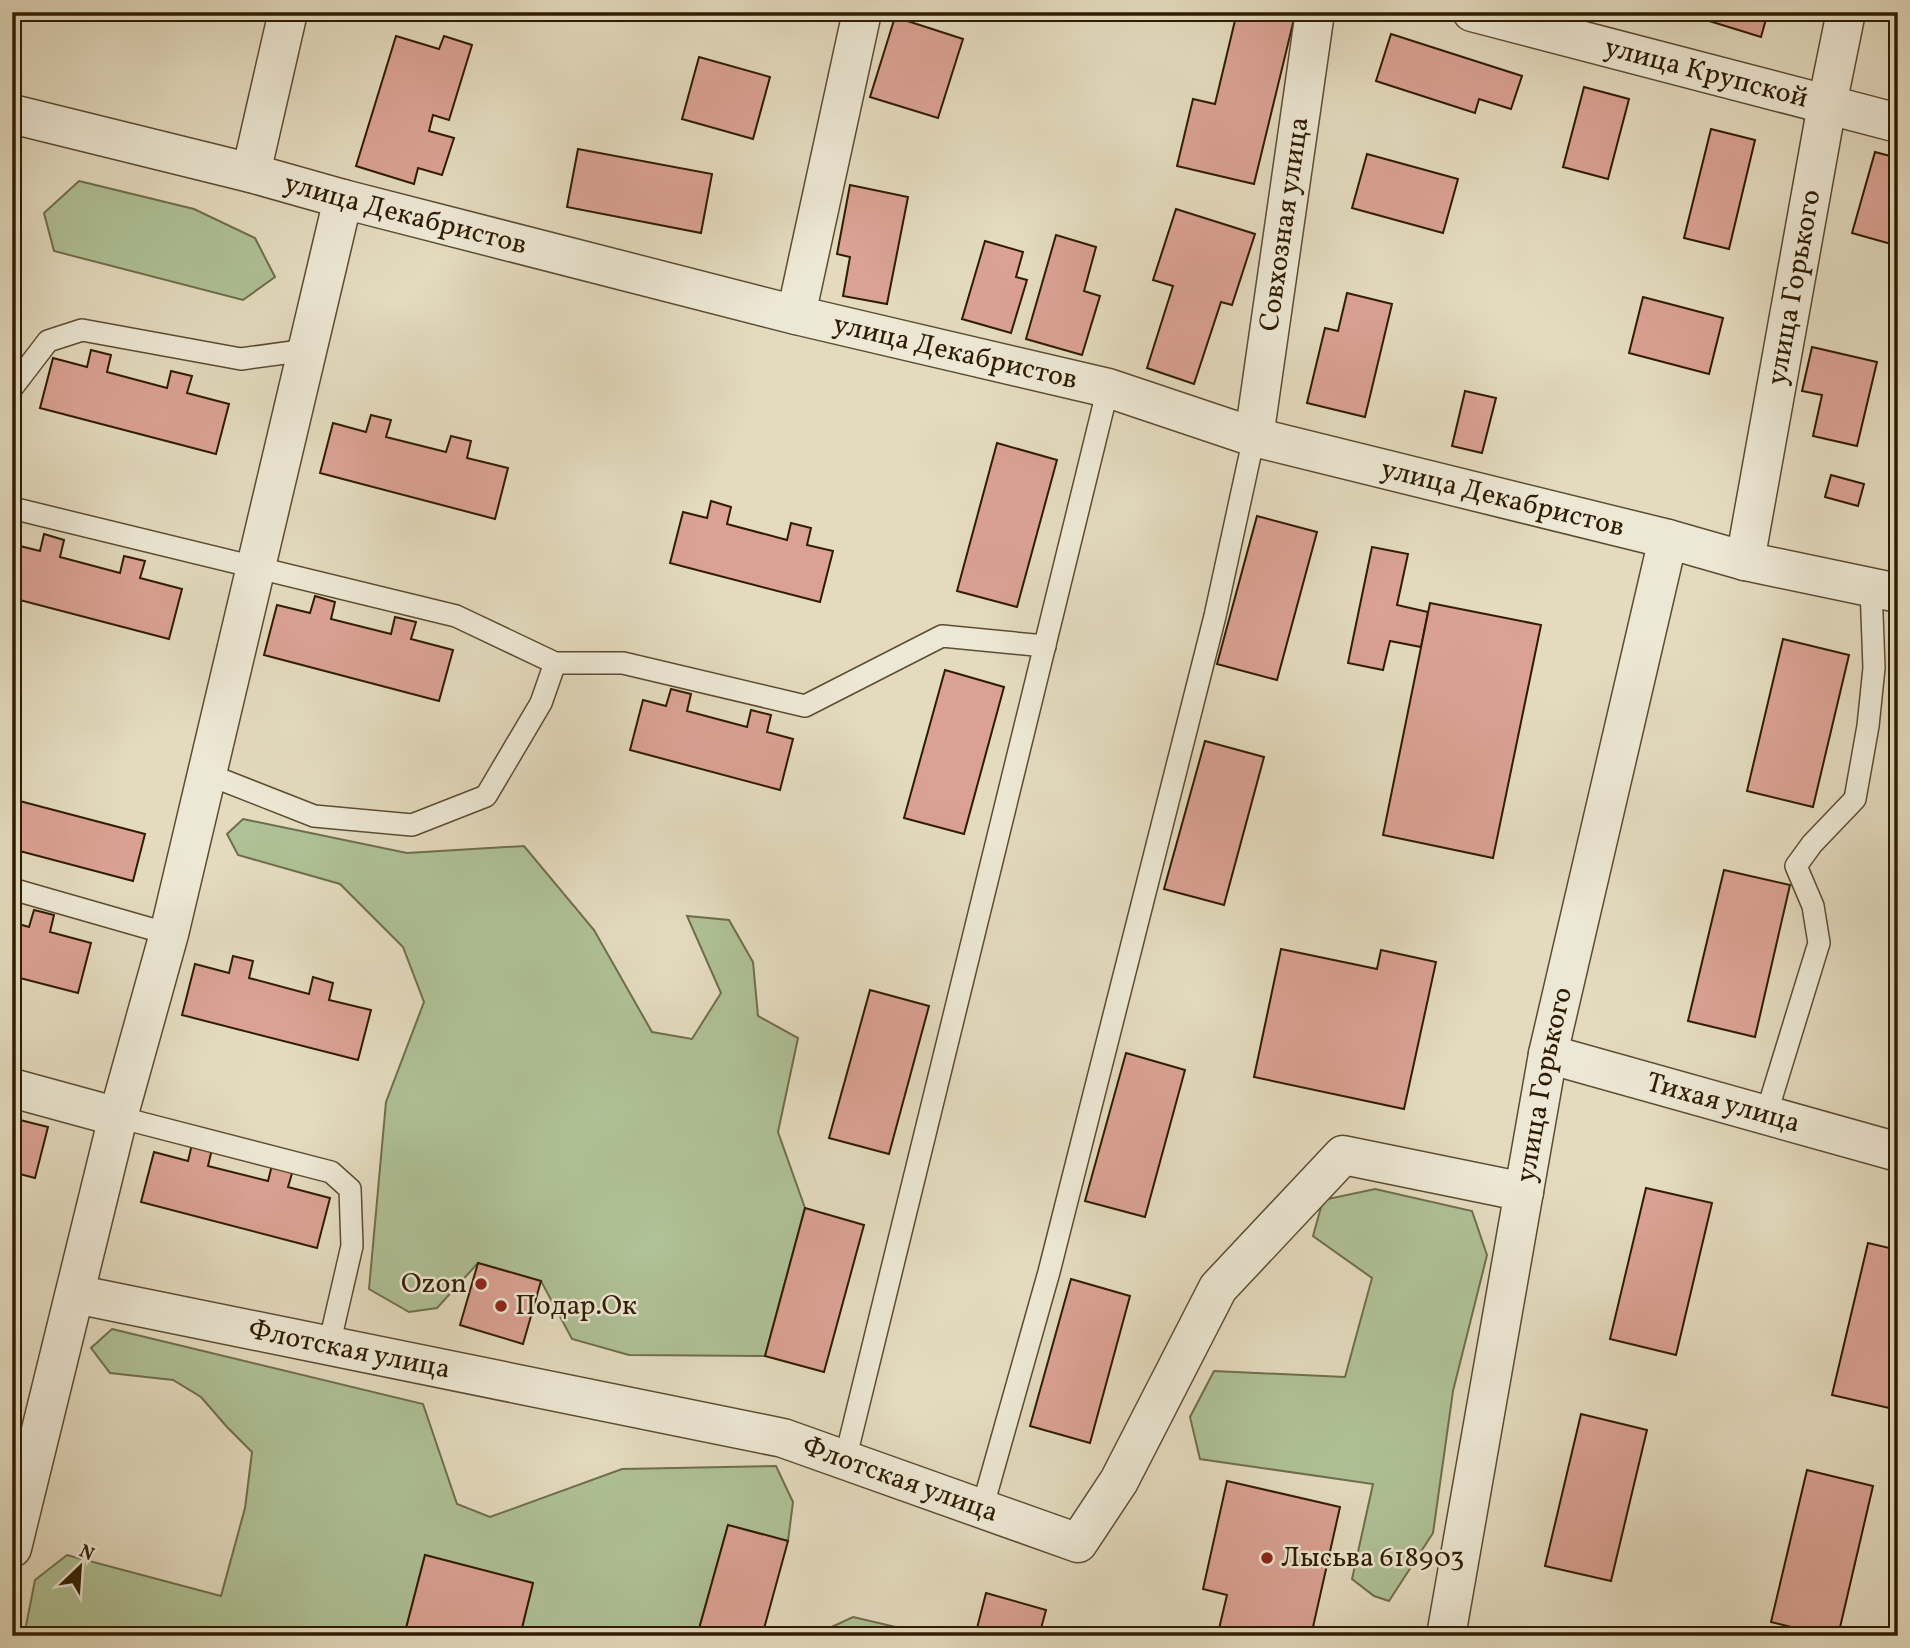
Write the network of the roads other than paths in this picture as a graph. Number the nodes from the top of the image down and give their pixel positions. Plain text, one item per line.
1 (288, 12) edge
2 (862, 12) edge
3 (1315, 12) edge
4 (1472, 12) edge
5 (1846, 12) edge
6 (1827, 105) junction
7 (12, 114) edge
8 (1898, 123) edge
9 (251, 173) junction
10 (343, 199) junction
11 (796, 315) junction
12 (307, 350) junction
13 (12, 388) edge
14 (1108, 388) junction
15 (1254, 437) junction
16 (12, 508) edge
17 (1668, 539) junction
18 (1745, 561) junction
19 (256, 567) junction
20 (1884, 590) edge
21 (1045, 646) junction
22 (555, 663) junction
23 (207, 774) junction
24 (12, 889) edge
25 (169, 934) junction
26 (1548, 1054) junction
27 (12, 1088) edge
28 (1766, 1115) junction
29 (118, 1117) junction
30 (1898, 1152) edge
31 (1524, 1192) junction
32 (75, 1294) junction
33 (329, 1345) junction
34 (845, 1460) junction
35 (23, 1462) edge
36 (982, 1509) junction
37 (12, 1548) edge
38 (1446, 1636) edge

1 - 9 street
2 - 11 street
3 - 15 street, Совхозная улица
4 - 6 street, улица Крупской
5 - 6 street, улица Горького
6 - 8 street, улица Крупской
6 - 18 street, улица Горького
7 - 9 street, улица Декабристов
9 - 10 street, улица Декабристов
10 - 11 street, улица Декабристов
10 - 12 street
11 - 14 street, улица Декабристов
12 - 13 lane
12 - 19 street
14 - 15 street, улица Декабристов
14 - 21 lane
15 - 17 street, улица Декабристов
15 - 36 lane
16 - 19 lane
17 - 18 street, улица Декабристов
17 - 26 street, улица Горького
18 - 20 street, улица Декабристов
19 - 22 lane
19 - 23 street
20 - 28 lane
21 - 22 lane
21 - 34 lane
22 - 23 lane
23 - 25 street
24 - 25 lane
25 - 29 street
26 - 28 street, Тихая улица
26 - 31 street, улица Горького
27 - 29 street
28 - 30 street, Тихая улица
29 - 32 street
29 - 33 lane
31 - 36 street, Флотская улица
31 - 38 street, улица Горького
32 - 33 street, Флотская улица
32 - 35 street
33 - 34 street, Флотская улица
34 - 36 street, Флотская улица
35 - 37 street

